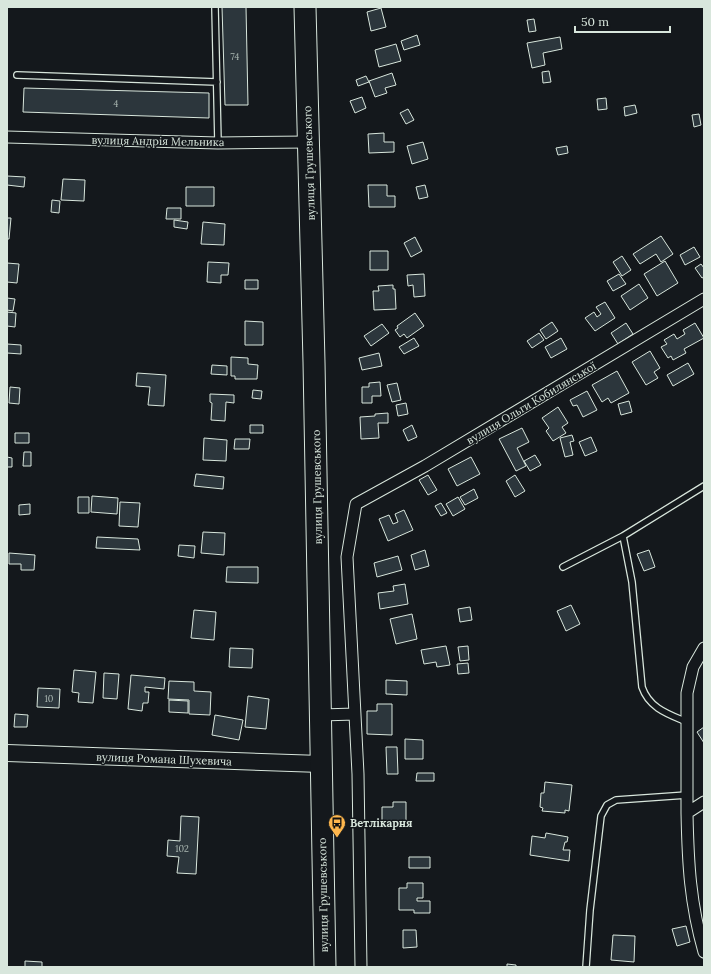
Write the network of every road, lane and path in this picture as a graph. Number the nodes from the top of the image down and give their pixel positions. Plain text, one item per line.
1 (215, 7) edge
2 (305, 7) edge
3 (17, 75) dead end
4 (217, 82) junction
5 (7, 137) edge
6 (308, 142) junction
7 (218, 143) junction
8 (704, 299) edge
9 (704, 486) edge
10 (623, 536) junction
11 (563, 567) dead end
12 (704, 648) edge
13 (321, 714) junction
14 (355, 714) junction
15 (687, 722) junction
16 (7, 753) edge
17 (321, 764) junction
18 (687, 795) junction
19 (704, 802) edge
20 (687, 813) junction
21 (704, 952) edge
22 (325, 967) edge
23 (361, 967) edge
24 (586, 967) edge

1 - 4 lane
2 - 6 highway, вулиця Грушевського
3 - 4 lane
4 - 7 lane
5 - 7 street, вулиця Андрія Мельника
6 - 7 street, вулиця Андрія Мельника
6 - 13 highway, вулиця Грушевського
8 - 14 street, вулиця Ольги Кобилянської
9 - 10 lane
10 - 11 lane
10 - 15 lane
12 - 15 street
13 - 14 street
13 - 17 highway, вулиця Грушевського
14 - 23 street
15 - 18 street
16 - 17 street, вулиця Романа Шухевича
17 - 22 highway, вулиця Грушевського
18 - 20 street
18 - 24 lane
19 - 20 street
20 - 21 street

